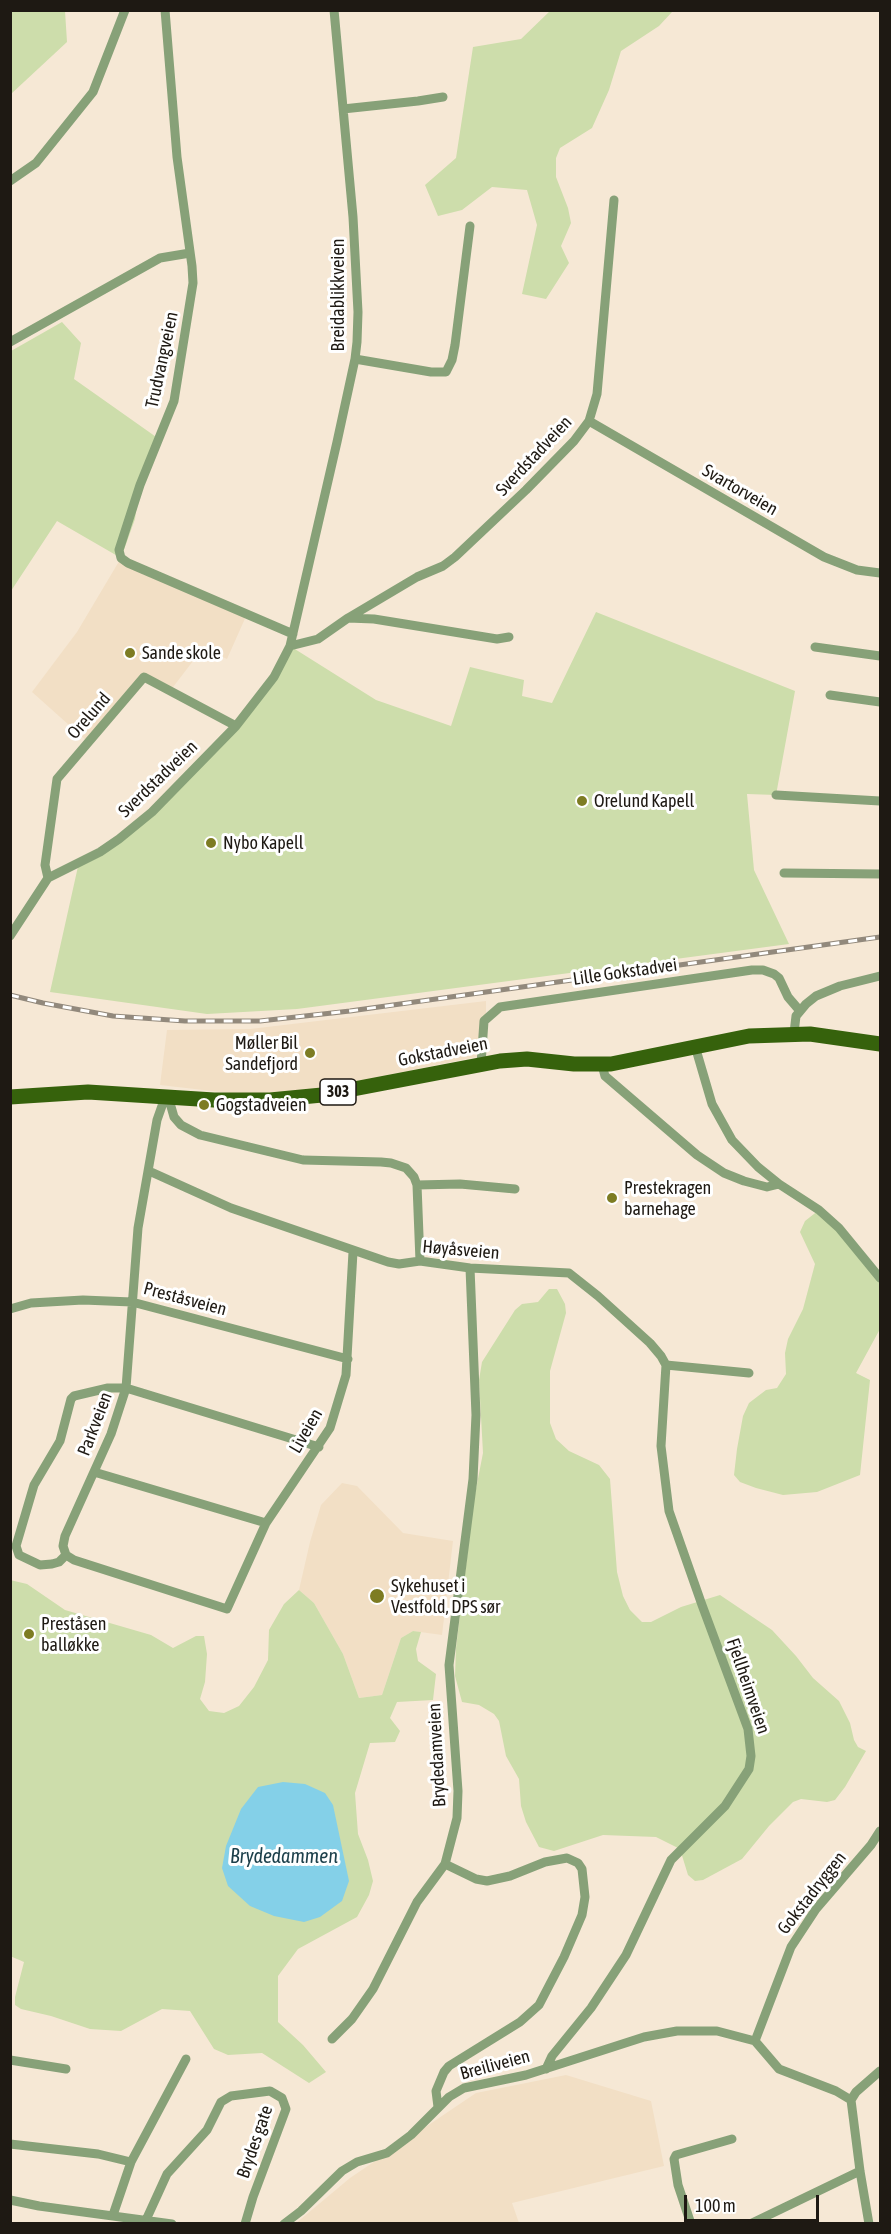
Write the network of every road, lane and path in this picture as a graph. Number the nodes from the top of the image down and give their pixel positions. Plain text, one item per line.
1 (125, 10) edge
2 (165, 10) edge
3 (334, 10) edge
4 (443, 97) dead end
5 (343, 110) junction
6 (10, 181) edge
7 (614, 200) dead end
8 (470, 226) dead end
9 (190, 253) junction
10 (10, 342) edge
11 (355, 359) junction
12 (589, 421) junction
13 (880, 573) edge
14 (348, 618) junction
15 (292, 634) junction
16 (509, 637) dead end
17 (290, 646) junction
18 (816, 647) dead end
19 (880, 656) edge
20 (830, 695) dead end
21 (880, 702) edge
22 (236, 726) junction
23 (776, 795) dead end
24 (880, 801) edge
25 (784, 873) dead end
26 (880, 874) edge
27 (48, 878) junction
28 (10, 936) edge
29 (880, 976) edge
30 (800, 1011) junction
31 (794, 1033) junction
32 (880, 1044) edge
33 (695, 1046) junction
34 (482, 1064) junction
35 (602, 1065) junction
36 (168, 1096) junction
37 (10, 1098) edge
38 (149, 1171) junction
39 (779, 1184) junction
40 (417, 1185) junction
41 (515, 1189) dead end
42 (353, 1252) junction
43 (420, 1261) junction
44 (470, 1268) junction
45 (880, 1278) edge
46 (132, 1302) junction
47 (10, 1309) edge
48 (348, 1359) junction
49 (666, 1365) junction
50 (749, 1373) dead end
51 (126, 1388) junction
52 (319, 1447) junction
53 (94, 1472) junction
54 (266, 1523) junction
55 (66, 1555) junction
56 (880, 1831) edge
57 (445, 1864) junction
58 (332, 2039) dead end
59 (755, 2041) junction
60 (186, 2059) dead end
61 (10, 2060) edge
62 (66, 2069) dead end
63 (546, 2069) junction
64 (880, 2071) edge
65 (851, 2100) junction
66 (438, 2107) junction
67 (732, 2139) dead end
68 (10, 2144) edge
69 (131, 2162) junction
70 (860, 2171) junction
71 (10, 2200) edge
72 (113, 2216) junction
73 (146, 2220) junction
74 (172, 2223) edge
75 (245, 2223) edge
76 (284, 2223) edge
77 (691, 2223) edge
78 (750, 2223) edge
79 (869, 2223) edge

1 - 6 street
2 - 9 street, Trudvangveien
3 - 5 street, Breidablikkveien
4 - 5 street
5 - 11 street, Breidablikkveien
7 - 12 street, Sverdstadveien
8 - 11 street
9 - 10 street
9 - 15 street, Trudvangveien
11 - 15 street, Breidablikkveien
12 - 13 street, Svartorveien
12 - 14 street, Sverdstadveien
14 - 16 street
14 - 17 street, Sverdstadveien
15 - 17 street, Breidablikkveien
17 - 22 street, Sverdstadveien
18 - 19 street
20 - 21 street
22 - 27 street, Sverdstadveien
22 - 27 street, Orelund
23 - 24 street
25 - 26 street
27 - 28 street
29 - 30 street
30 - 31 street
30 - 34 street, Lille Gokstadvei
31 - 32 main road, Gokstadveien / 303
31 - 33 main road, Gokstadveien / 303
33 - 35 main road, Gokstadveien / 303
33 - 39 street
34 - 35 main road, Gokstadveien / 303
34 - 36 main road, Gokstadveien / 303
35 - 39 street
36 - 37 main road, Gokstadveien / 303
36 - 38 street, Parkveien
36 - 40 street
38 - 42 street, Høyåsveien
38 - 46 street, Parkveien
39 - 45 street
40 - 41 street
40 - 43 street
42 - 43 street, Høyåsveien
42 - 48 street, Liveien
43 - 44 street, Høyåsveien
44 - 49 street, Høyåsveien
44 - 57 street, Brydedamveien
46 - 47 street, Preståsveien
46 - 48 street, Preståsveien
46 - 51 street, Parkveien
48 - 52 street, Liveien
49 - 50 street
49 - 63 street, Fjellheimveien
51 - 52 street
51 - 53 street, Parkveien
51 - 55 street
52 - 54 street, Liveien
53 - 54 street
53 - 55 street, Parkveien
54 - 55 street, Liveien
56 - 59 street, Gokstadryggen
57 - 58 street
57 - 66 street
59 - 63 street, Breiliveien
59 - 65 street
60 - 69 street
61 - 62 street
63 - 66 street, Breiliveien
64 - 65 street
65 - 70 street
66 - 76 street, Breiliveien
67 - 77 street
68 - 69 street
69 - 72 street
70 - 78 street
70 - 79 street
71 - 72 street
72 - 73 street
73 - 74 street
73 - 75 street, Brydes gate

